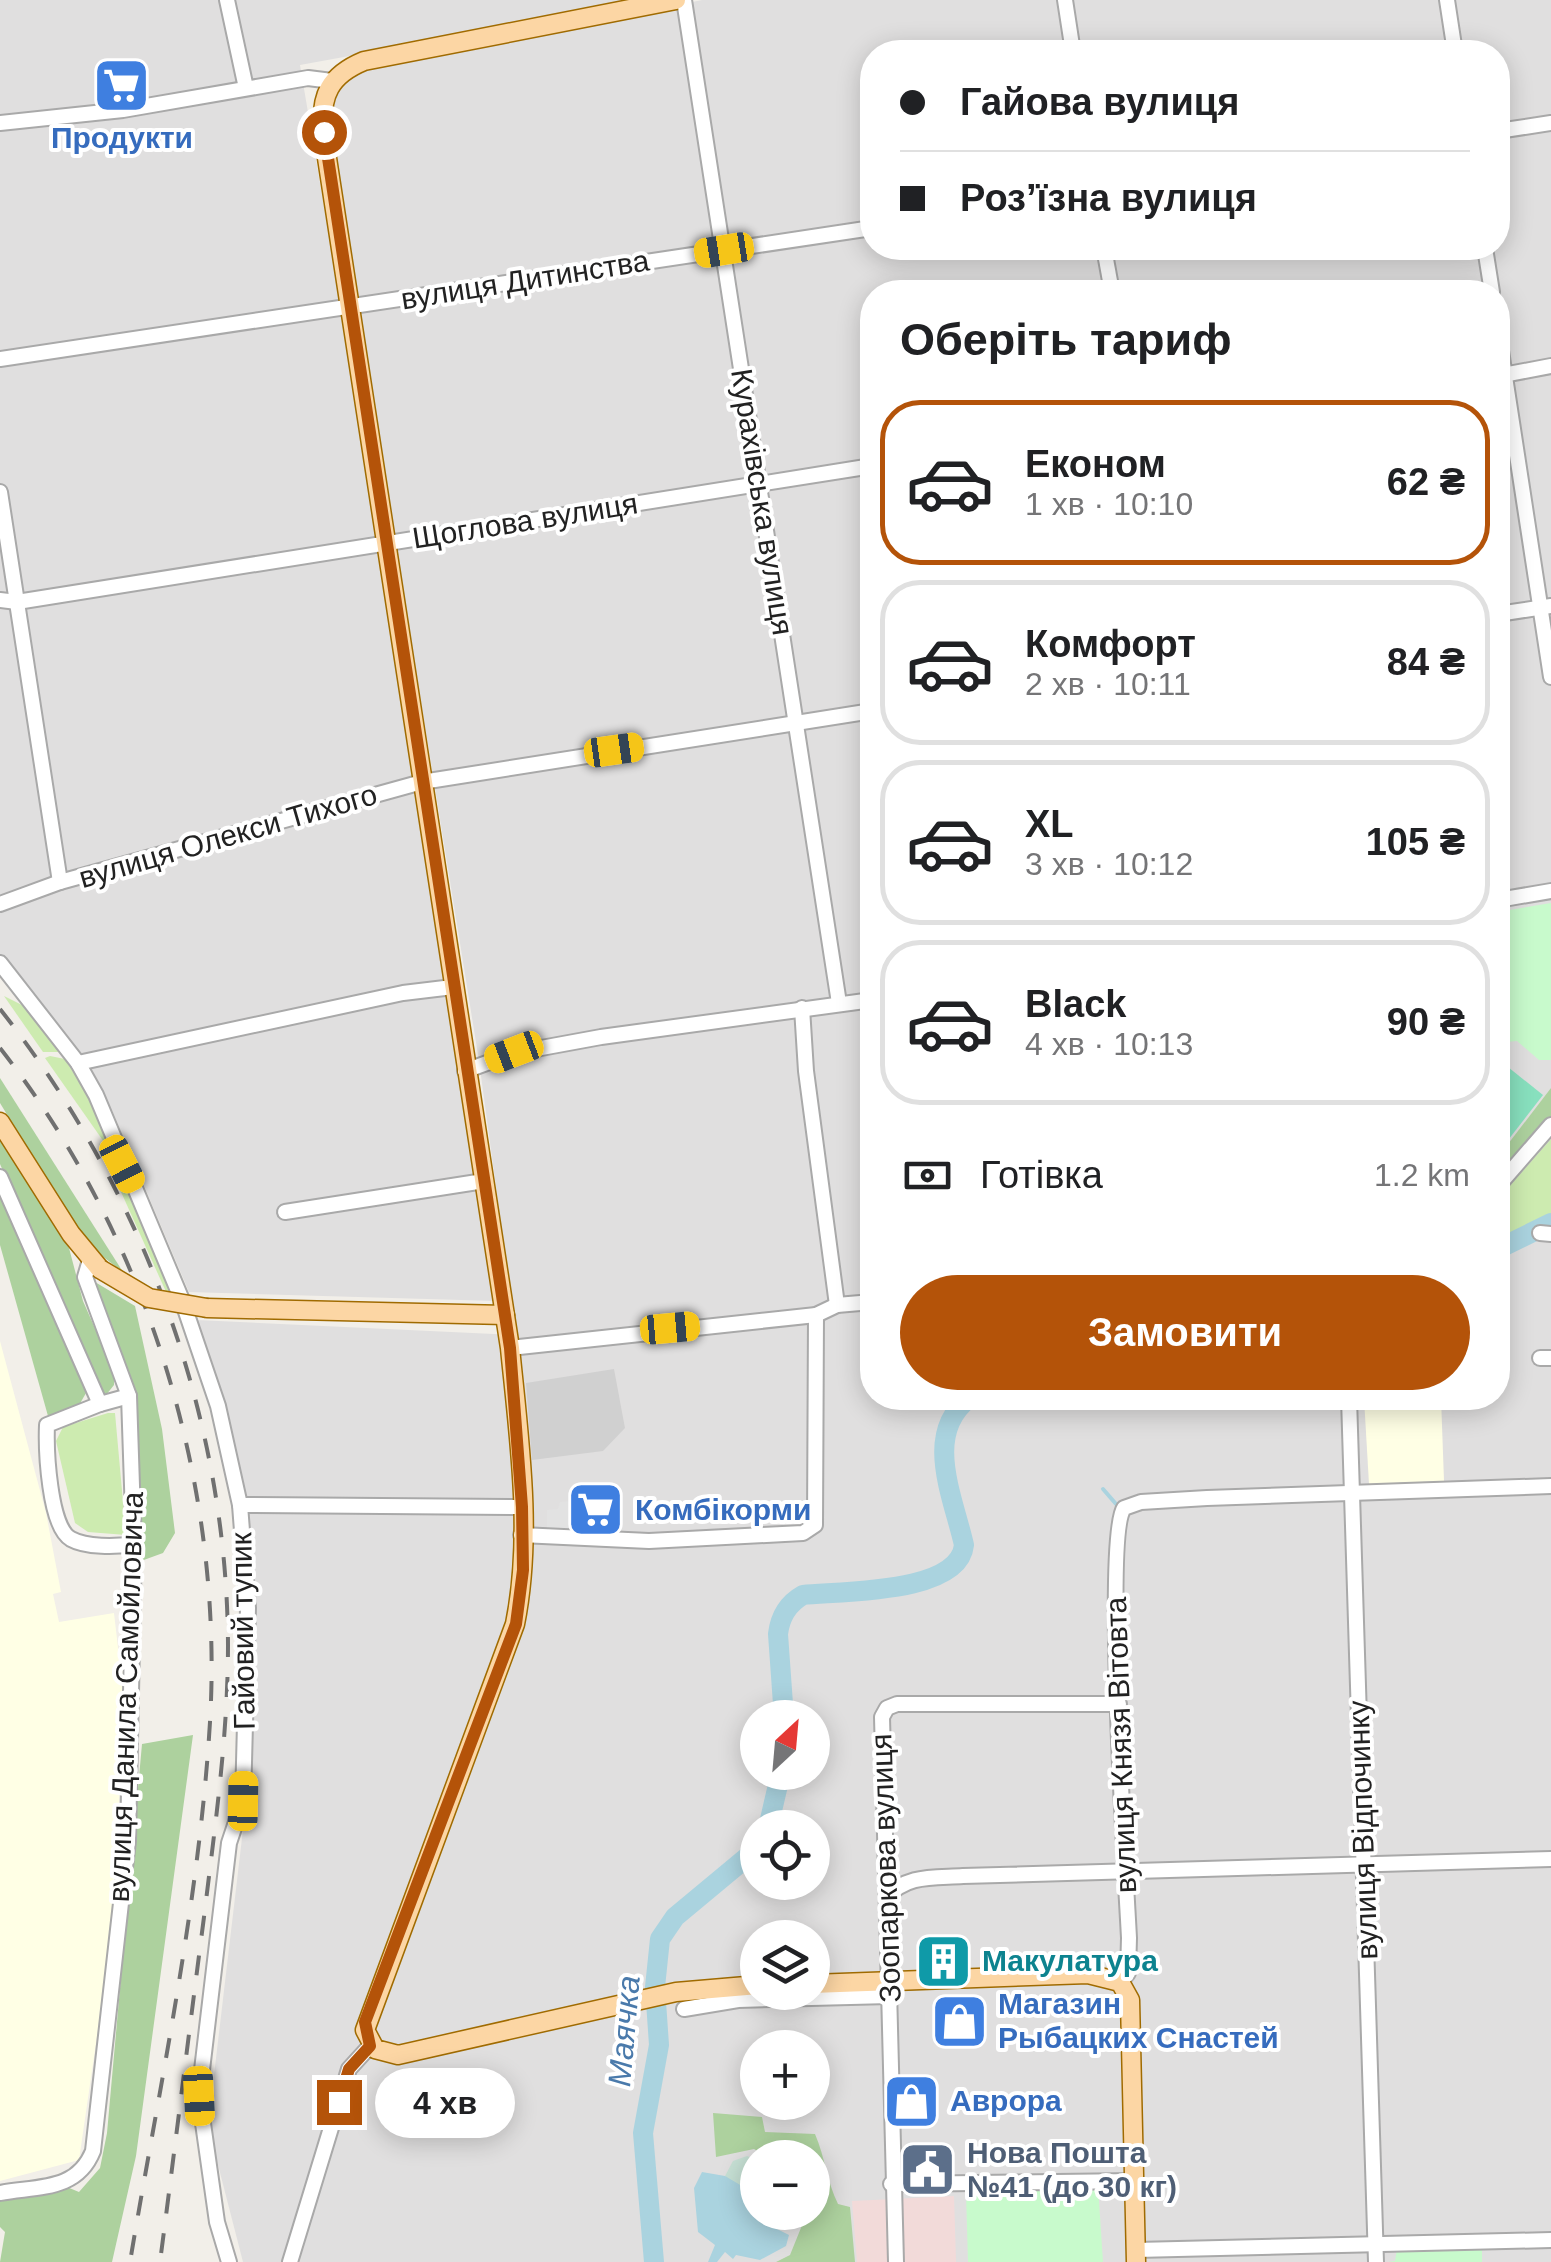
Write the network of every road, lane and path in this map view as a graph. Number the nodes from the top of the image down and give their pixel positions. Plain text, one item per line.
1 (227, 0) edge
2 (680, 0) edge
3 (1066, 0) edge
4 (1446, 0) edge
5 (1072, 40) edge
6 (1453, 40) edge
7 (332, 81) junction
8 (246, 88) junction
9 (0, 123) edge
10 (1551, 123) edge
11 (1510, 130) edge
12 (860, 230) edge
13 (724, 250) junction
14 (352, 307) junction
15 (0, 359) edge
16 (1551, 366) edge
17 (1510, 374) edge
18 (1510, 422) edge
19 (860, 468) edge
20 (761, 484) junction
21 (0, 492) edge
22 (386, 541) junction
23 (0, 600) edge
24 (17, 602) junction
25 (1546, 606) edge
26 (1510, 612) edge
27 (1551, 676) edge
28 (860, 713) edge
29 (796, 722) junction
30 (422, 782) junction
31 (60, 882) junction
32 (1551, 892) edge
33 (1510, 898) edge
34 (0, 904) edge
35 (0, 963) edge
36 (453, 987) junction
37 (860, 1001) edge
38 (839, 1004) junction
39 (802, 1008) junction
40 (78, 1064) junction
41 (465, 1070) junction
42 (0, 1122) edge
43 (1551, 1125) edge
44 (1510, 1172) edge
45 (0, 1177) edge
46 (484, 1180) junction
47 (285, 1212) dead end
48 (95, 1264) junction
49 (860, 1303) edge
50 (837, 1305) junction
51 (816, 1315) junction
52 (505, 1316) junction
53 (510, 1348) junction
54 (129, 1396) junction
55 (100, 1404) junction
56 (1350, 1410) edge
57 (1551, 1486) edge
58 (1354, 1492) junction
59 (240, 1504) junction
60 (522, 1507) junction
61 (522, 1535) junction
62 (134, 1545) junction
63 (1119, 1704) junction
64 (1551, 1859) edge
65 (1364, 1863) junction
66 (1126, 1870) junction
67 (886, 1898) junction
68 (1120, 1982) junction
69 (830, 1985) edge
70 (740, 1989) edge
71 (890, 1989) junction
72 (680, 2000) junction
73 (370, 2046) junction
74 (1135, 2181) junction
75 (891, 2184) junction
76 (0, 2193) edge
77 (1551, 2240) edge
78 (1375, 2242) junction
79 (1136, 2256) edge
80 (230, 2262) edge
81 (290, 2262) edge
82 (896, 2262) edge
83 (1376, 2262) edge

1 - 8 street
2 - 7 main road
2 - 13 street, Курахівська вулиця
3 - 5 street
4 - 6 street
7 - 8 street
7 - 14 main road
8 - 9 street
10 - 11 street
12 - 13 street, вулиця Дитинства
13 - 14 street, вулиця Дитинства
13 - 20 street, Курахівська вулиця
14 - 15 street, вулиця Дитинства
14 - 22 main road
16 - 17 street
18 - 25 street
19 - 20 street, Щоглова вулиця
20 - 22 street, Щоглова вулиця
20 - 29 street, Курахівська вулиця
21 - 24 street
22 - 24 street, Щоглова вулиця
22 - 30 main road
23 - 24 street, Щоглова вулиця
24 - 31 street
25 - 26 street
25 - 27 street
28 - 29 street, вулиця Олекси Тихого
29 - 30 street, вулиця Олекси Тихого
29 - 38 street, Курахівська вулиця
30 - 31 street, вулиця Олекси Тихого
30 - 36 main road
31 - 34 street, вулиця Олекси Тихого
32 - 33 street
35 - 40 street, Гайовий тупик
36 - 40 street
36 - 41 main road
37 - 38 street
38 - 39 street
39 - 41 street
39 - 50 street
40 - 59 street, Гайовий тупик
41 - 46 main road
42 - 48 main road
43 - 44 street
45 - 55 street
46 - 47 street
46 - 52 main road
48 - 52 main road, bridge
48 - 54 street, вулиця Данила Самойловича
49 - 50 street
50 - 51 street
51 - 53 street
51 - 61 street
52 - 53 main road
53 - 60 main road
54 - 55 street
54 - 62 street, вулиця Данила Самойловича
55 - 62 street
56 - 58 street, вулиця Відпочинку
57 - 58 street
58 - 63 street, вулиця Князя Вітовта
58 - 65 street, вулиця Відпочинку
59 - 60 street
59 - 80 street, Гайовий тупик
60 - 61 main road
61 - 73 main road
62 - 76 street, вулиця Данила Самойловича
63 - 66 street, вулиця Князя Вітовта
63 - 67 street, Зоопаркова вулиця
64 - 65 street
65 - 66 street
65 - 78 street, вулиця Відпочинку
66 - 67 street
66 - 68 street, вулиця Князя Вітовта
67 - 71 street, Зоопаркова вулиця
68 - 71 main road
68 - 74 main road, вулиця Князя Вітовта
69 - 71 main road
70 - 72 main road
71 - 72 street
71 - 75 street, Зоопаркова вулиця
72 - 73 main road
73 - 81 street
74 - 75 street
74 - 79 main road, вулиця Князя Вітовта
75 - 82 street, Зоопаркова вулиця
77 - 78 street
78 - 79 street
78 - 83 street, вулиця Відпочинку

